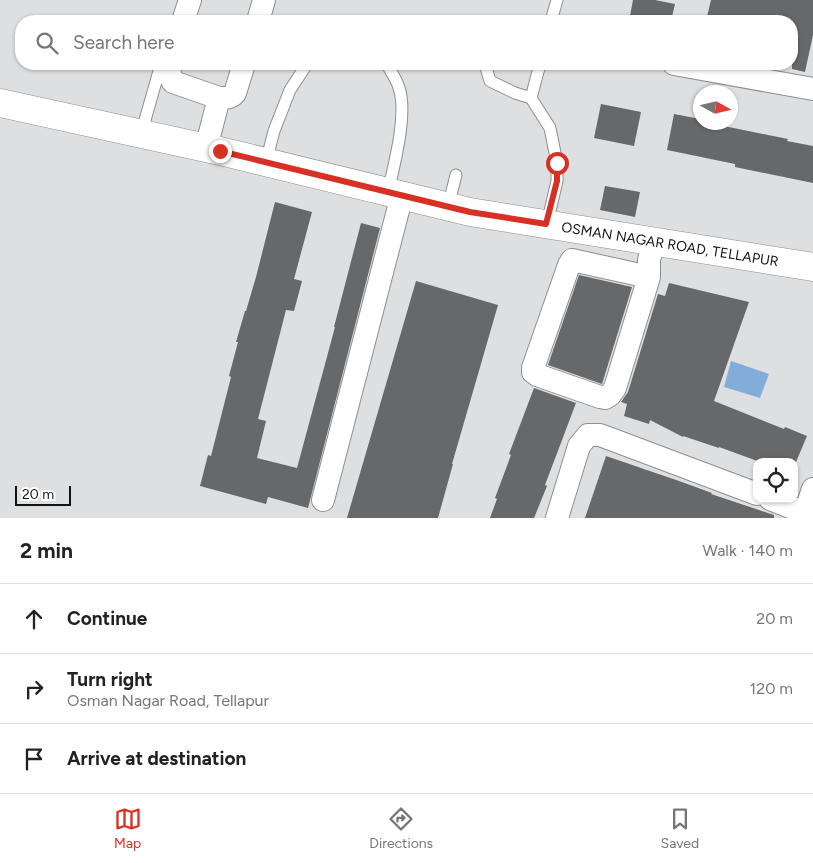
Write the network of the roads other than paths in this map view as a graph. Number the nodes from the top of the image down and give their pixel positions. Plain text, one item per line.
1 (179, 0) edge
2 (190, 0) edge
3 (264, 0) edge
4 (557, 0) edge
5 (175, 15) edge
6 (186, 15) edge
7 (260, 15) edge
8 (553, 15) edge
9 (159, 70) edge
10 (169, 70) edge
11 (242, 70) edge
12 (303, 70) edge
13 (390, 70) edge
14 (487, 70) edge
15 (538, 70) edge
16 (707, 70) edge
17 (813, 89) edge
18 (219, 98) junction
19 (531, 98) junction
20 (0, 103) edge
21 (141, 134) junction
22 (206, 148) junction
23 (266, 162) junction
24 (456, 175) dead end
25 (395, 194) junction
26 (448, 207) junction
27 (546, 224) junction
28 (654, 242) junction
29 (813, 267) edge
30 (649, 277) junction
31 (813, 489) edge
32 (753, 492) edge
33 (323, 500) dead end
34 (779, 503) edge
35 (807, 515) edge
36 (557, 518) edge

1 - 5 lane
2 - 6 street
3 - 7 street
4 - 8 lane
9 - 21 lane
10 - 18 street
11 - 18 street
12 - 23 lane
13 - 25 lane
14 - 19 lane
15 - 19 lane
16 - 17 street
18 - 22 street
19 - 27 lane
20 - 21 street, OSMAN NAGAR ROAD, TELLAPUR
21 - 22 street, OSMAN NAGAR ROAD, TELLAPUR
22 - 23 street, OSMAN NAGAR ROAD, TELLAPUR
23 - 25 street, OSMAN NAGAR ROAD, TELLAPUR
24 - 26 lane
25 - 26 street, OSMAN NAGAR ROAD, TELLAPUR
25 - 33 street
26 - 27 street, OSMAN NAGAR ROAD, TELLAPUR
27 - 28 street, OSMAN NAGAR ROAD, TELLAPUR
28 - 29 street, OSMAN NAGAR ROAD, TELLAPUR
28 - 30 street
30 - 30 street
31 - 35 street
32 - 36 street
34 - 35 street

